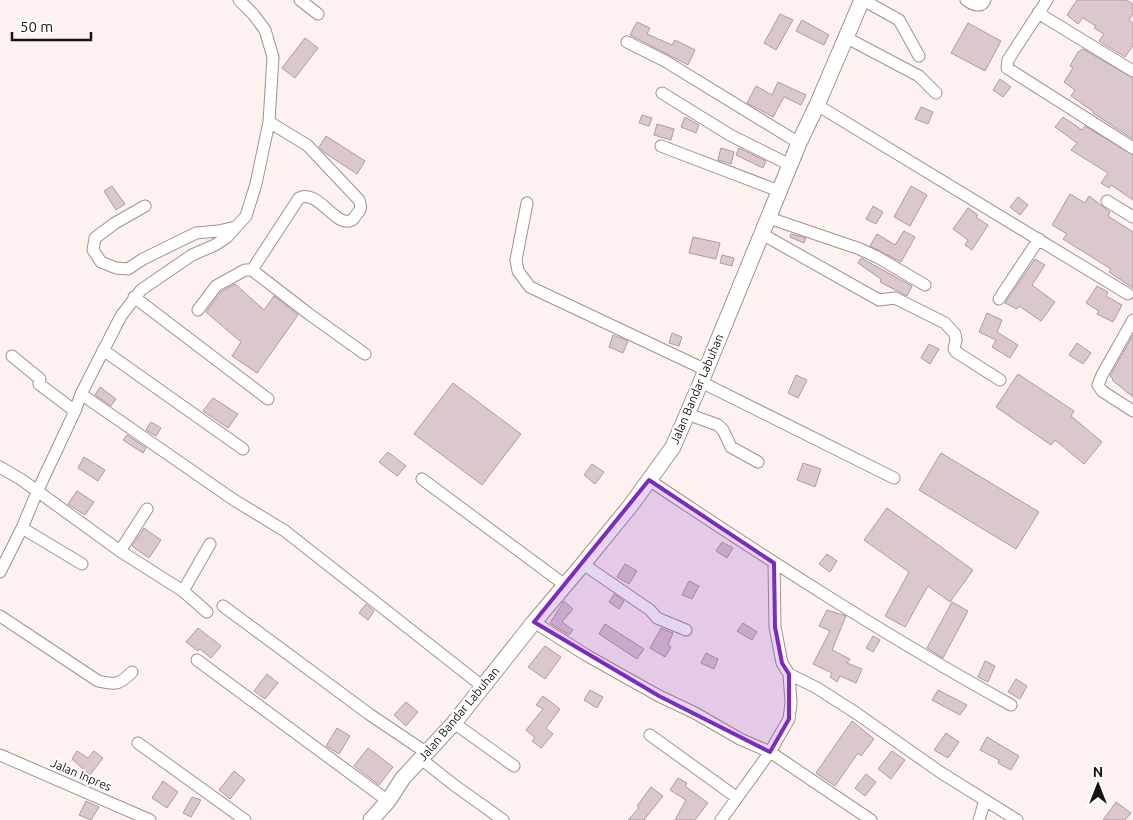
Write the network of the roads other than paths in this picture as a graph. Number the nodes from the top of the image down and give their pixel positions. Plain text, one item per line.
1 (239, 0) edge
2 (300, 0) edge
3 (862, 0) edge
4 (966, 0) edge
5 (985, 0) edge
6 (1046, 0) edge
7 (1038, 13) junction
8 (318, 14) dead end
9 (847, 38) junction
10 (627, 42) dead end
11 (919, 56) dead end
12 (1133, 71) edge
13 (662, 93) dead end
14 (936, 93) dead end
15 (817, 105) junction
16 (269, 122) junction
17 (799, 143) junction
18 (662, 146) dead end
19 (1133, 148) edge
20 (790, 165) junction
21 (779, 191) junction
22 (1107, 201) dead end
23 (527, 203) dead end
24 (145, 206) dead end
25 (1133, 217) edge
26 (768, 218) junction
27 (236, 227) junction
28 (762, 234) junction
29 (1039, 239) junction
30 (252, 270) junction
31 (925, 285) dead end
32 (1128, 294) dead end
33 (134, 297) junction
34 (999, 299) dead end
35 (198, 310) dead end
36 (1133, 320) edge
37 (103, 350) junction
38 (364, 354) dead end
39 (12, 356) dead end
40 (704, 376) junction
41 (1000, 380) dead end
42 (82, 394) junction
43 (268, 399) dead end
44 (1133, 410) edge
45 (75, 411) junction
46 (687, 414) junction
47 (243, 450) dead end
48 (758, 462) dead end
49 (0, 466) edge
50 (894, 478) dead end
51 (422, 479) dead end
52 (649, 480) junction
53 (37, 492) junction
54 (147, 509) dead end
55 (22, 528) junction
56 (210, 544) dead end
57 (120, 551) junction
58 (774, 563) junction
59 (82, 564) dead end
60 (583, 564) junction
61 (0, 572) edge
62 (565, 586) junction
63 (183, 590) junction
64 (223, 606) dead end
65 (207, 612) dead end
66 (0, 616) edge
67 (534, 622) junction
68 (686, 630) dead end
69 (197, 660) dead end
70 (132, 672) dead end
71 (789, 674) junction
72 (482, 686) junction
73 (1011, 705) dead end
74 (454, 723) junction
75 (650, 735) dead end
76 (138, 743) dead end
77 (770, 752) junction
78 (0, 755) edge
79 (424, 756) junction
80 (514, 766) dead end
81 (736, 797) junction
82 (985, 800) junction
83 (388, 801) junction
84 (145, 819) edge
85 (246, 820) edge
86 (371, 820) edge
87 (503, 820) edge
88 (721, 820) edge
89 (871, 820) edge
90 (979, 820) edge
91 (1017, 820) edge

1 - 16 street
2 - 8 street
3 - 9 main road, Jalan Bandar Labuhan
3 - 11 street
4 - 5 street
6 - 7 street
7 - 12 street
7 - 19 street
9 - 14 street
9 - 15 main road, Jalan Bandar Labuhan
10 - 17 street
13 - 20 street
15 - 17 main road, Jalan Bandar Labuhan
15 - 29 street
16 - 27 street
16 - 30 street
17 - 20 main road, Jalan Bandar Labuhan
18 - 21 street
20 - 21 main road, Jalan Bandar Labuhan
21 - 26 main road, Jalan Bandar Labuhan
22 - 25 street
23 - 40 street
24 - 27 street
26 - 28 main road, Jalan Bandar Labuhan
26 - 31 street
27 - 33 street
28 - 40 main road, Jalan Bandar Labuhan
28 - 41 street
29 - 32 street
29 - 34 street
30 - 35 street
30 - 38 street
33 - 37 street
33 - 43 street
36 - 44 street
37 - 42 street
37 - 47 street
39 - 45 street
40 - 46 main road, Jalan Bandar Labuhan
40 - 50 street
42 - 45 street
42 - 72 street
45 - 53 street
46 - 48 street
46 - 52 main road, Jalan Bandar Labuhan
49 - 53 street
51 - 62 street
52 - 58 street
52 - 60 main road, Jalan Bandar Labuhan
53 - 55 street
53 - 57 street
54 - 57 street
55 - 59 street
55 - 61 street
56 - 63 street
57 - 63 street
58 - 71 street
58 - 73 street
60 - 62 main road, Jalan Bandar Labuhan
60 - 68 street
62 - 67 main road, Jalan Bandar Labuhan
63 - 65 street
64 - 79 street
66 - 70 street
67 - 72 main road, Jalan Bandar Labuhan
67 - 77 street
69 - 83 street
71 - 77 street
71 - 82 street
72 - 74 main road, Jalan Bandar Labuhan
74 - 79 main road, Jalan Bandar Labuhan
74 - 80 street
75 - 81 street
76 - 85 street
77 - 81 street
77 - 89 street
78 - 84 street, Jalan Inpres
79 - 83 main road, Jalan Bandar Labuhan
79 - 87 street
81 - 88 street
82 - 90 street
82 - 91 street
83 - 86 main road, Jalan Bandar Labuhan

